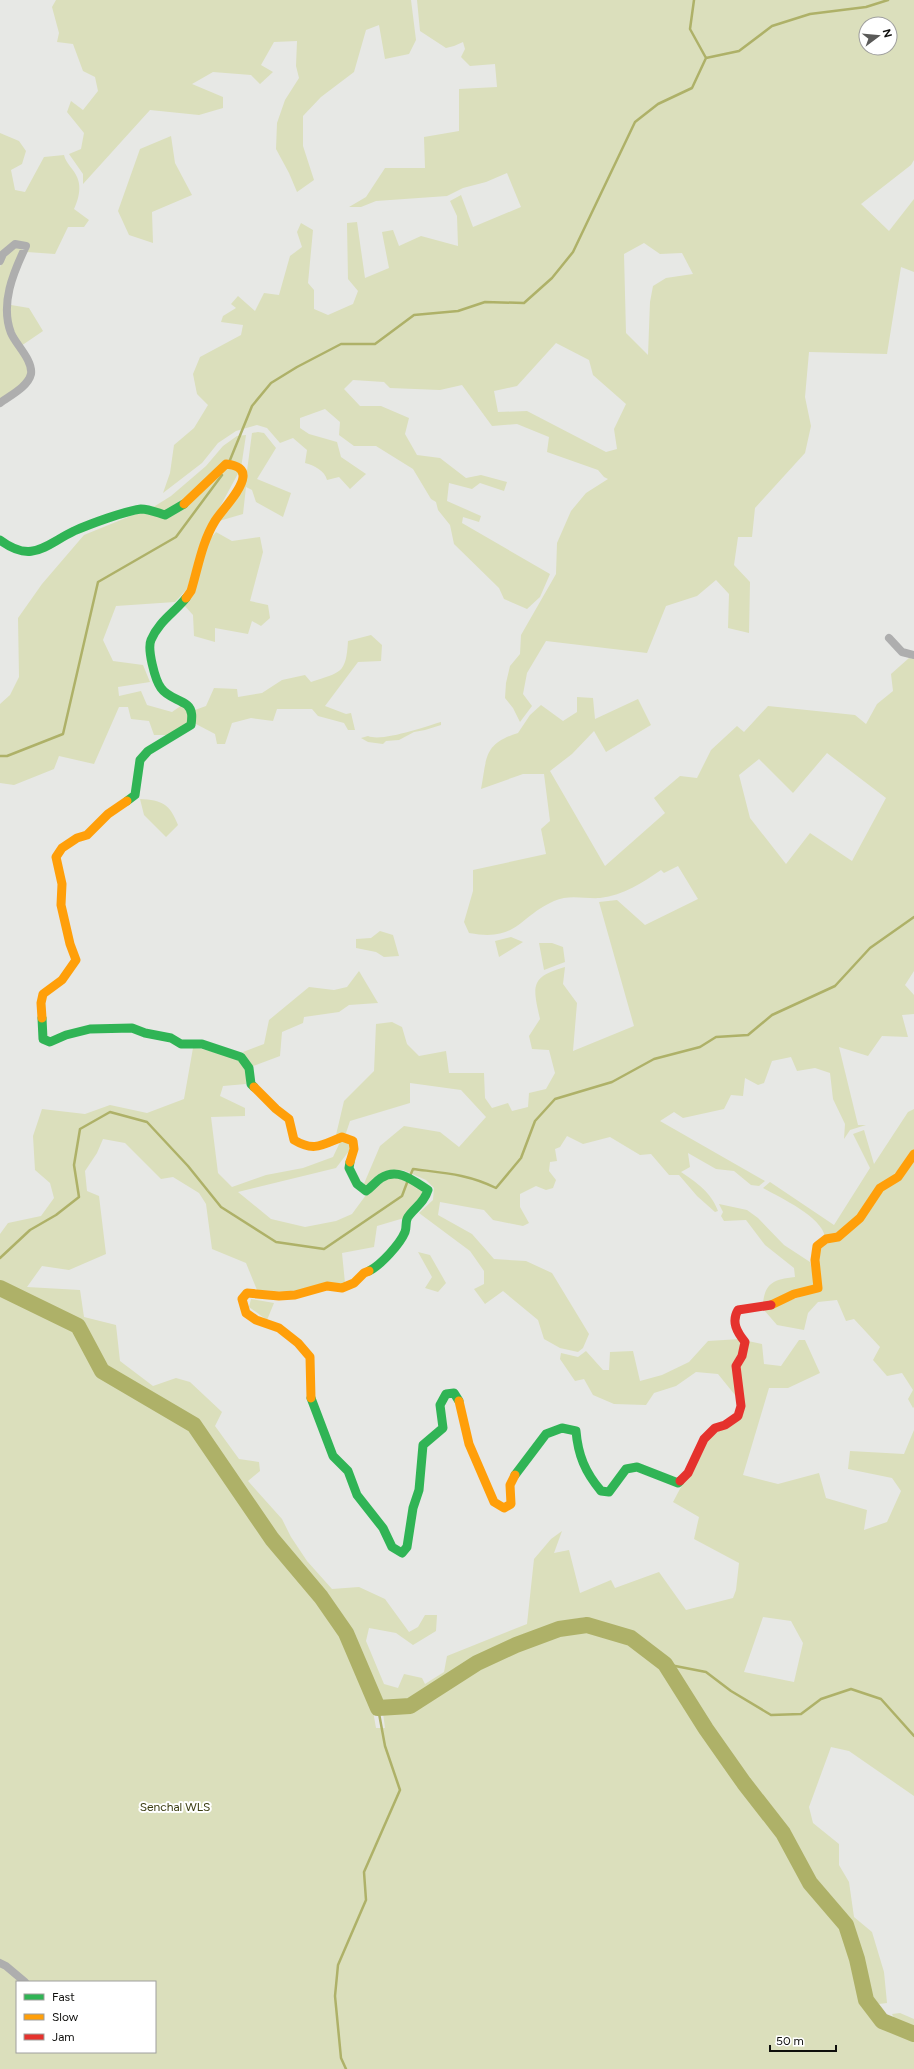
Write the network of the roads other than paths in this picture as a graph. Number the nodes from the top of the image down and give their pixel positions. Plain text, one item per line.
1 (0, 261) edge
2 (0, 403) edge
3 (0, 540) edge
4 (889, 638) dead end
5 (914, 655) edge
6 (914, 1154) edge
7 (0, 1963) edge
8 (24, 1981) edge

1 - 2 street
3 - 6 street
4 - 5 street
7 - 8 street

